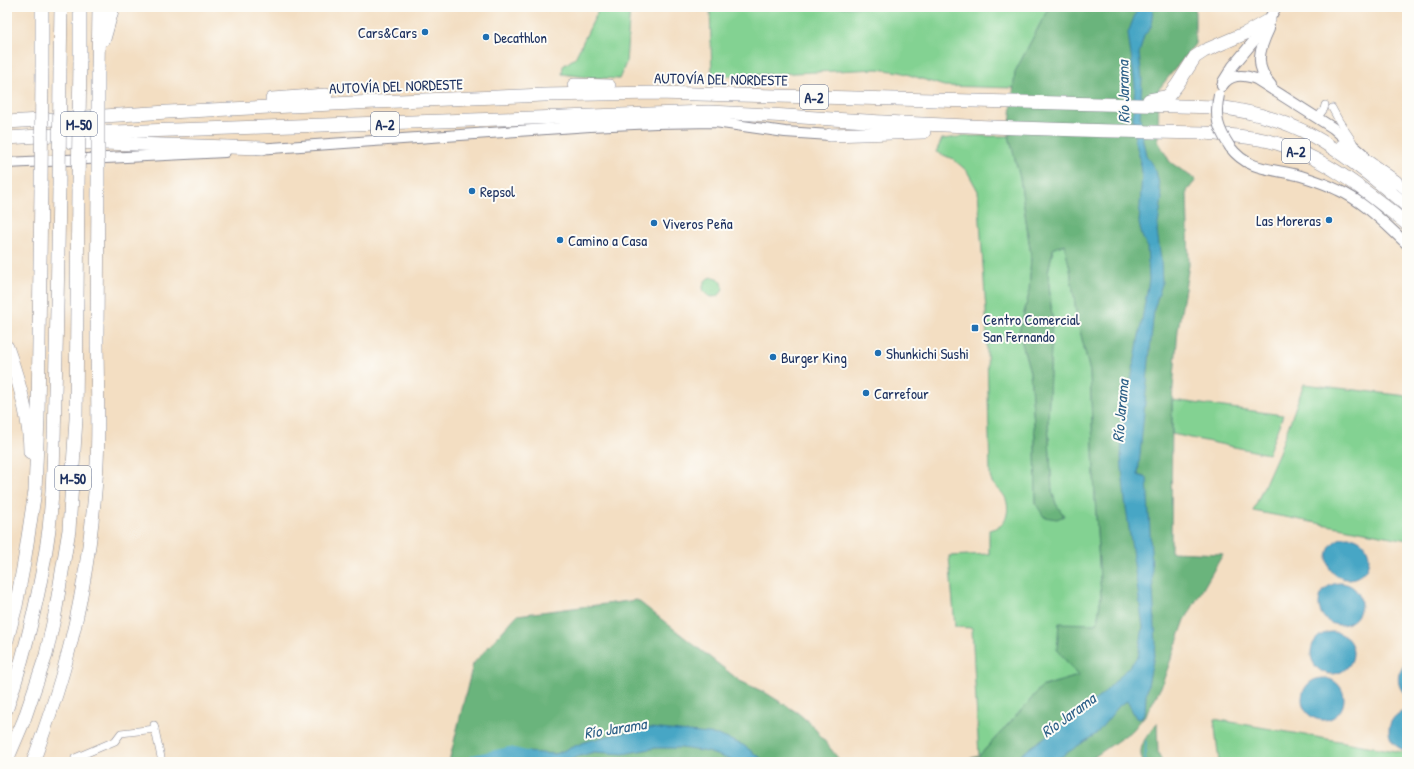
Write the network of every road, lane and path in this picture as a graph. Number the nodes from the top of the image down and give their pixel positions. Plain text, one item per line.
1 (42, 7) edge
2 (60, 7) edge
3 (80, 7) edge
4 (99, 7) edge
5 (113, 7) edge
6 (1276, 7) edge
7 (1281, 7) edge
8 (1269, 20) junction
9 (99, 69) junction
10 (574, 85) dead end
11 (1220, 91) junction
12 (1278, 92) junction
13 (656, 93) junction
14 (326, 95) dead end
15 (1165, 101) junction
16 (168, 112) junction
17 (1257, 115) junction
18 (7, 116) edge
19 (1318, 117) junction
20 (50, 120) junction
21 (7, 122) edge
22 (986, 127) junction
23 (830, 135) joint
24 (7, 139) edge
25 (263, 148) junction
26 (1359, 150) junction
27 (7, 163) edge
28 (1396, 182) junction
29 (1407, 191) edge
30 (1407, 206) edge
31 (1407, 224) edge
32 (1407, 244) edge
33 (7, 347) edge
34 (24, 563) junction
35 (7, 640) edge
36 (46, 655) junction
37 (66, 662) junction
38 (7, 708) edge
39 (75, 758) dead end
40 (7, 760) edge
41 (11, 762) edge
42 (28, 762) edge
43 (33, 762) edge
44 (162, 762) edge

1 - 34 highway, M-50, bridge
2 - 38 highway, M-50, bridge
3 - 36 highway, M-50, bridge
4 - 9 highway, M-50
5 - 9 highway
6 - 8 main road
7 - 12 main road
8 - 11 main road
8 - 15 highway
9 - 37 highway, M-50, bridge
10 - 13 highway
11 - 12 main road
11 - 32 main road, bridge
12 - 19 main road
13 - 15 highway, AUTOVÍA DEL NORDESTE / A-2
13 - 16 highway, AUTOVÍA DEL NORDESTE / A-2
14 - 16 highway
15 - 17 highway, A-2
16 - 20 highway, AUTOVÍA DEL NORDESTE / A-2
17 - 28 highway
17 - 30 highway, A-2
18 - 20 highway
19 - 26 main road
19 - 26 street
20 - 21 highway, AUTOVÍA DEL NORDESTE / A-2
22 - 23 highway
22 - 24 highway, A-2
22 - 31 highway, A-2
23 - 25 main road
24 - 25 highway
25 - 27 main road
26 - 28 main road
28 - 29 main road
33 - 34 highway
34 - 35 highway, M-50
36 - 40 highway, M-50
36 - 41 highway
37 - 42 highway
37 - 43 highway, M-50
39 - 44 street

